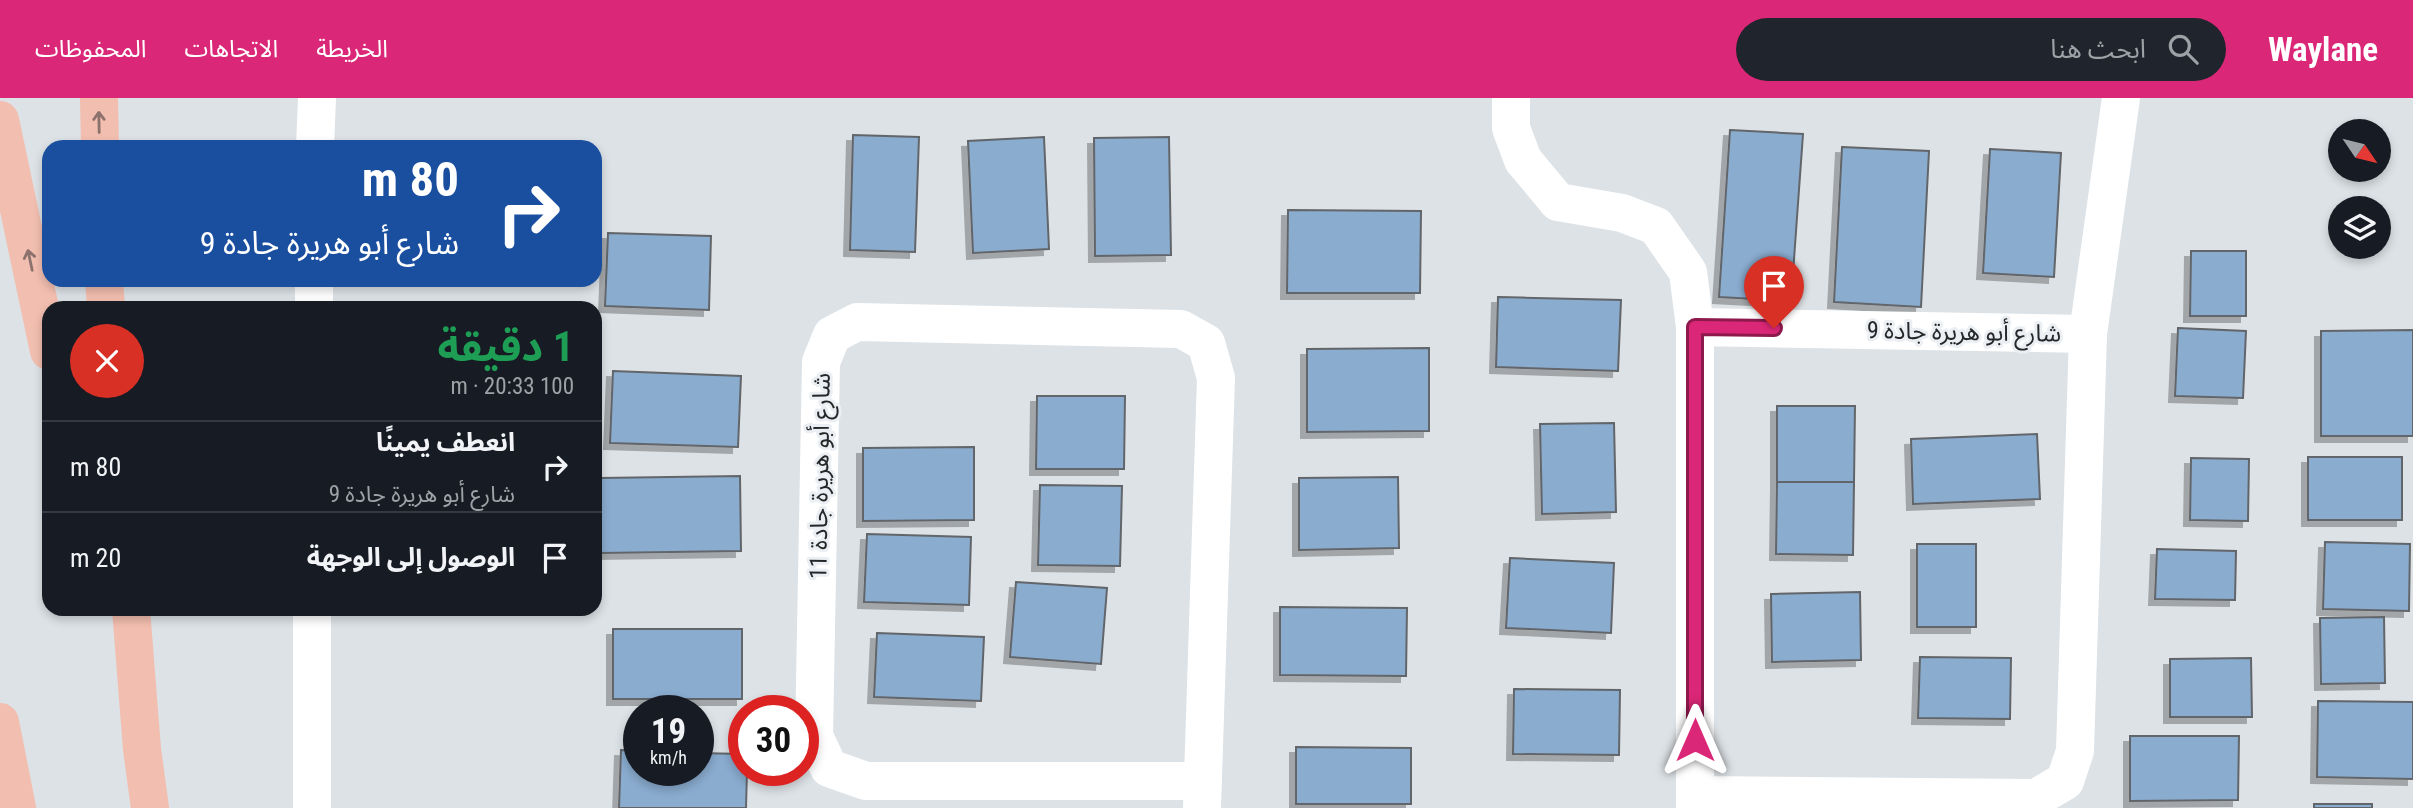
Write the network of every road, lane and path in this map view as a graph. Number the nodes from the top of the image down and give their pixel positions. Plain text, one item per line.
1 (99, 98) edge
2 (317, 98) edge
3 (1511, 98) edge
4 (2120, 98) edge
5 (0, 120) edge
6 (100, 140) edge
7 (315, 140) edge
8 (42, 318) edge
9 (1695, 327) junction
10 (2088, 334) junction
11 (111, 616) edge
12 (132, 616) edge
13 (312, 616) edge
14 (0, 722) edge
15 (142, 750) junction
16 (1201, 794) edge
17 (1695, 802) edge
18 (17, 808) edge
19 (150, 808) edge
20 (312, 808) edge

6 -> 1 highway
2 - 7 street
3 - 9 street
4 - 10 street
8 -> 5 highway
9 - 10 street, شارع أبو هريرة جادة 9
9 - 17 street, شارع أبو هريرة جادة 9
10 - 17 street, شارع أبو هريرة جادة 9
11 - 15 highway
12 - 15 highway
13 - 20 street
14 - 18 highway
15 - 19 highway
16 - 16 street, شارع أبو هريرة جادة 11

